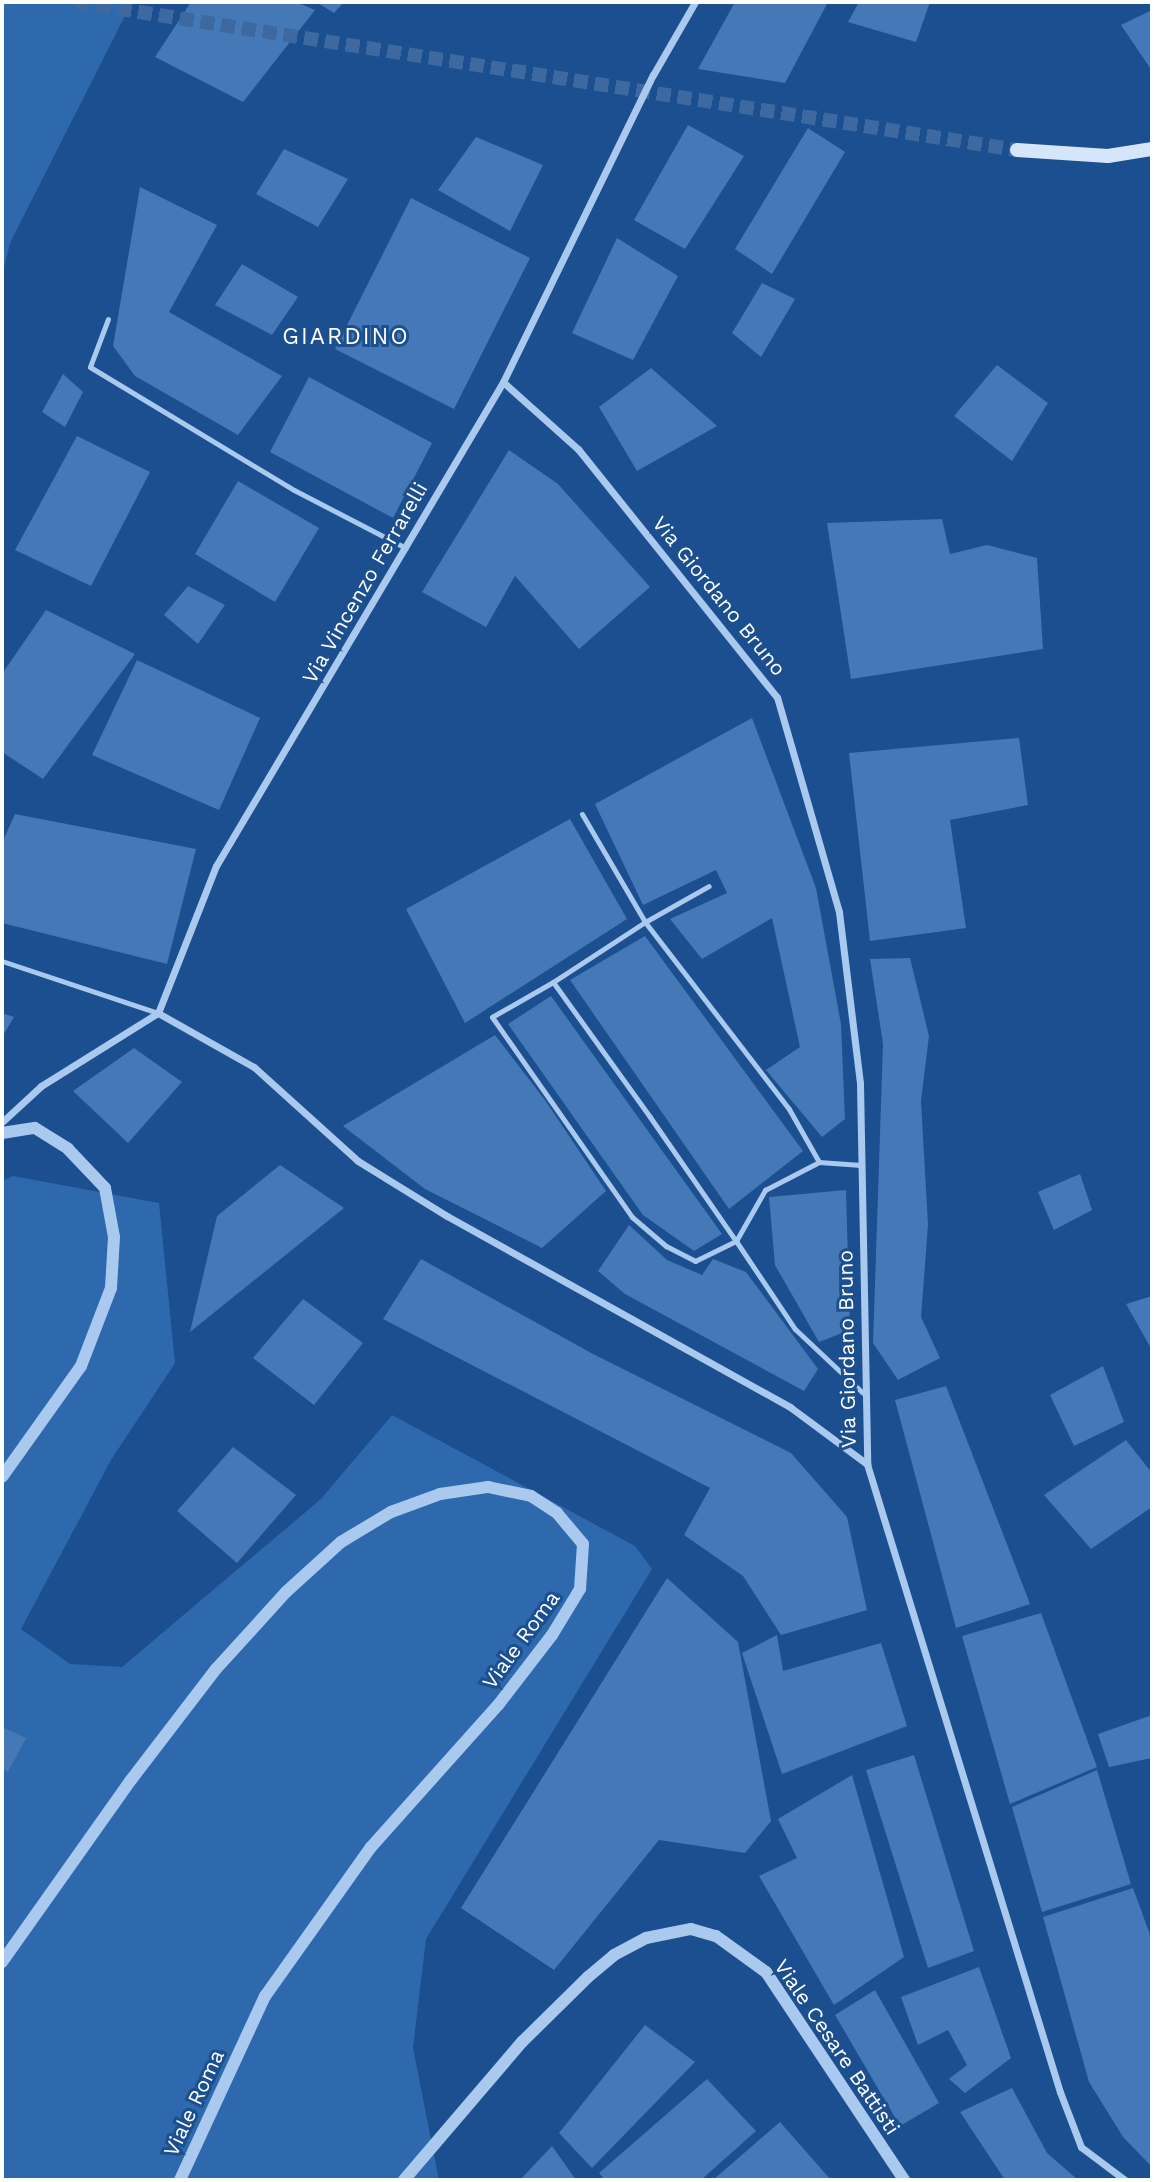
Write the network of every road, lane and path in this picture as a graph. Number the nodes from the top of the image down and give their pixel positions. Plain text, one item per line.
1 (695, 2) edge
2 (1152, 149) edge
3 (1017, 150) tunnel mouth
4 (108, 319) dead end
5 (503, 382) junction
6 (406, 548) junction
7 (582, 814) dead end
8 (709, 886) dead end
9 (645, 922) junction
10 (2, 961) edge
11 (553, 982) junction
12 (158, 1013) junction
13 (2, 1122) edge
14 (2, 1133) edge
15 (819, 1162) junction
16 (861, 1166) junction
17 (736, 1241) junction
18 (863, 1393) junction
19 (867, 1464) junction
20 (2, 1477) edge
21 (2, 1962) edge
22 (180, 2180) edge
23 (404, 2180) edge
24 (904, 2180) edge
25 (1125, 2180) edge

1 - 5 street, Via Vincenzo Ferrarelli
2 - 3 main road
4 - 6 lane
5 - 6 street, Via Vincenzo Ferrarelli
5 - 16 street, Via Giordano Bruno
6 - 12 street, Via Vincenzo Ferrarelli
7 - 9 lane
8 - 9 lane
9 - 11 lane
9 - 15 lane
10 - 12 lane, Via Giordano Bruno
11 - 17 lane
11 - 17 lane
12 - 13 street
12 - 19 street, Via Giordano Bruno
14 - 20 street
15 - 16 lane
15 - 17 lane
16 - 18 street, Via Giordano Bruno
17 - 18 lane
18 - 19 street, Via Giordano Bruno
19 - 25 street
21 - 22 street, Viale Roma
23 - 24 street, Viale Cesare Battisti

